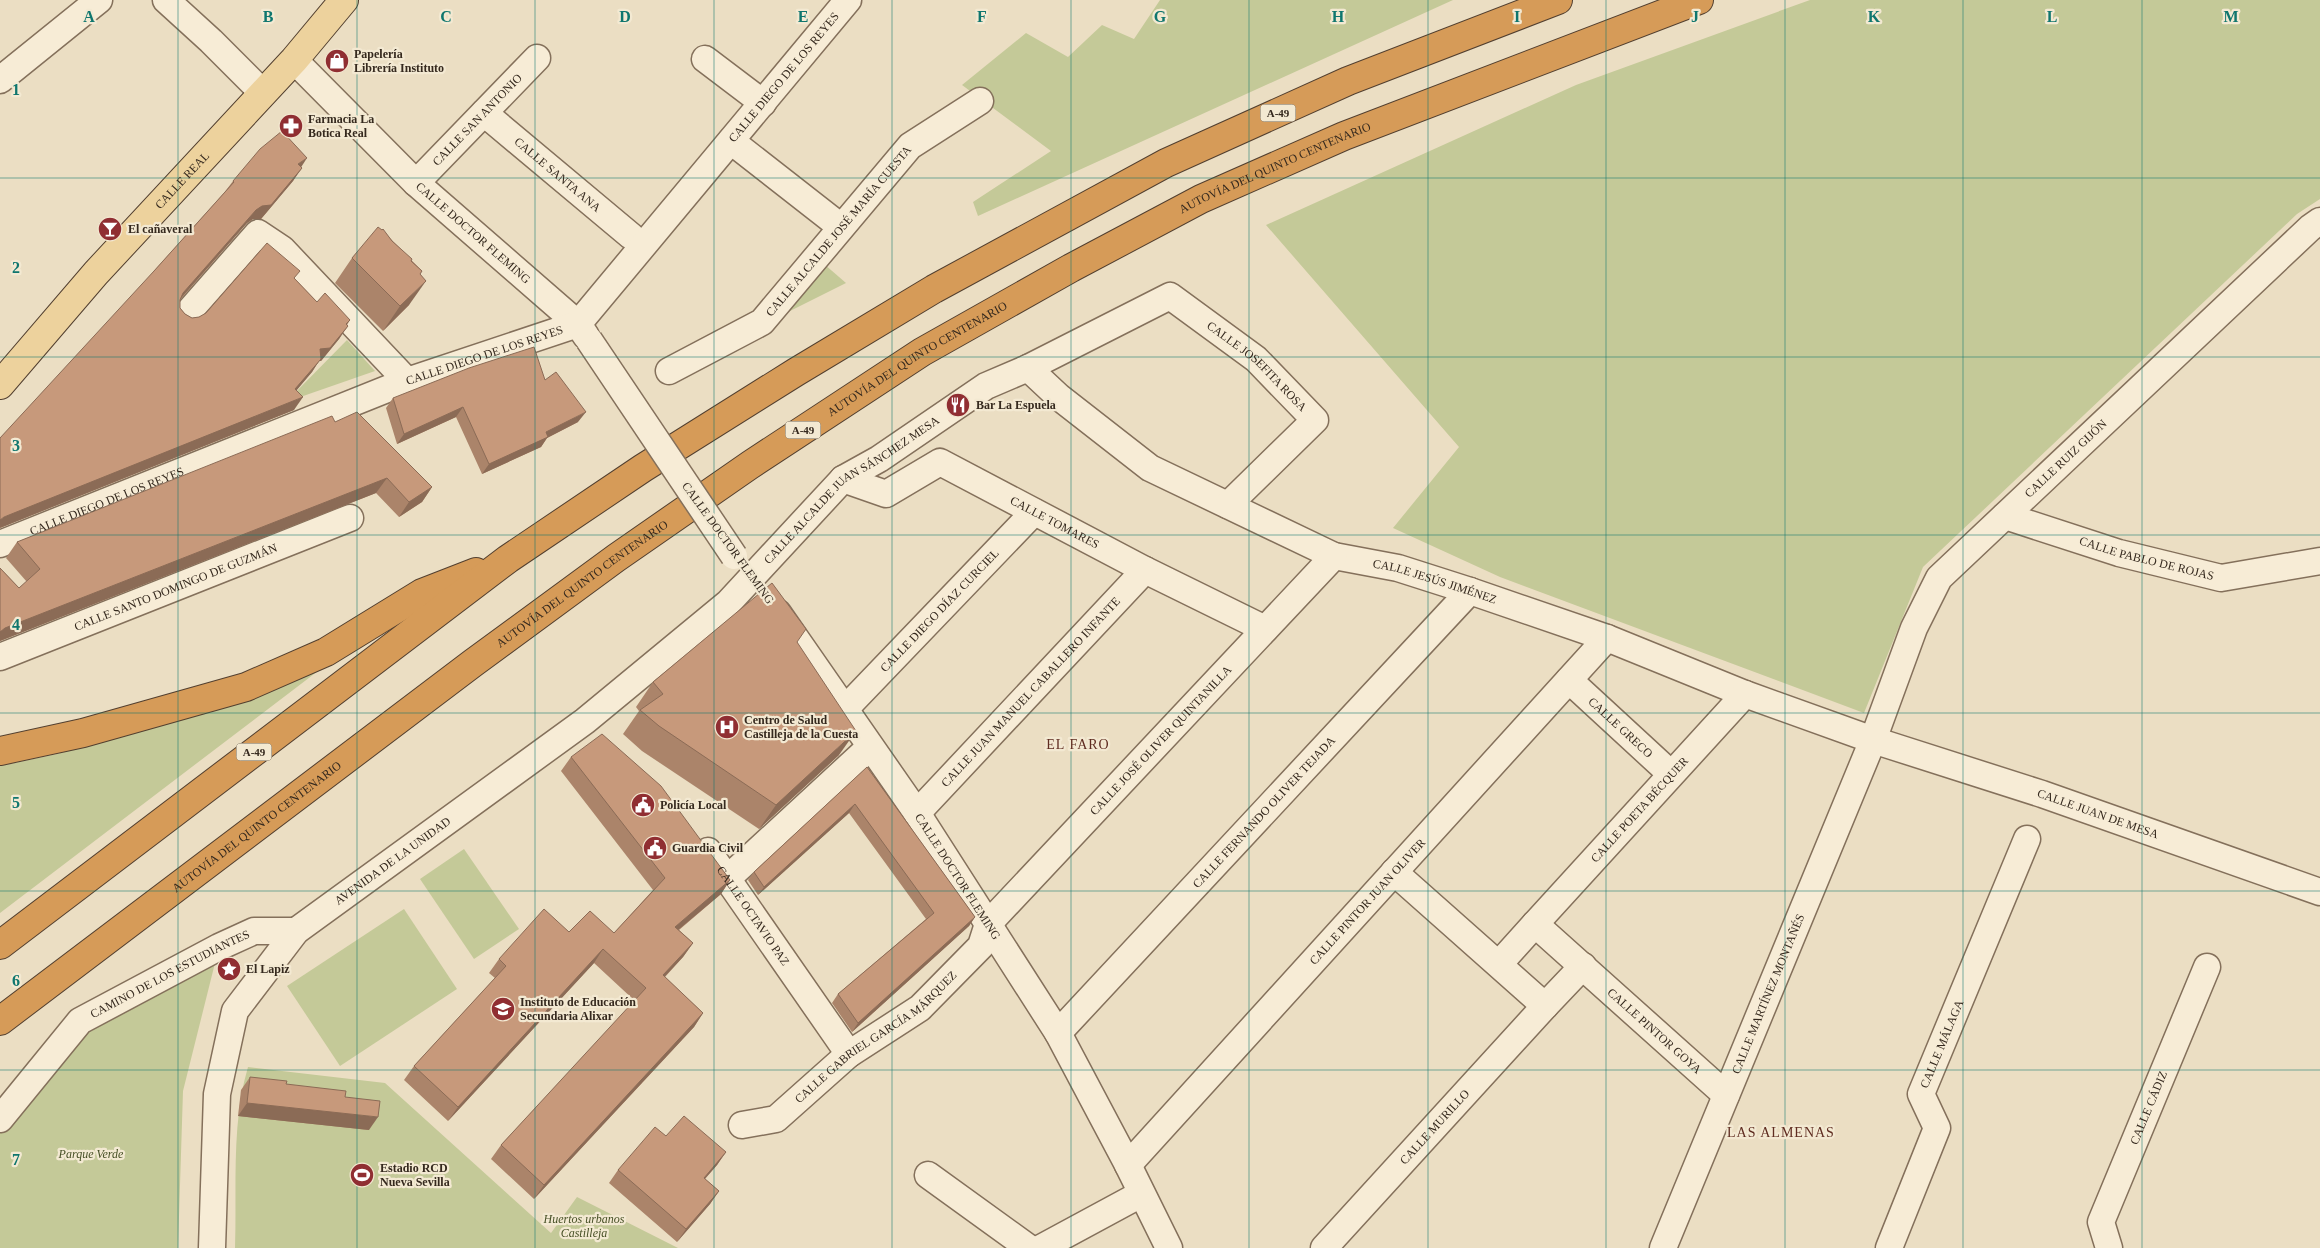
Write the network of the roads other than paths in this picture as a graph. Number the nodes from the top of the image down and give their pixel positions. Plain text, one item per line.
1 (99, 0) edge
2 (344, 0) edge
3 (848, 0) edge
4 (1558, 0) edge
5 (1699, 0) edge
6 (168, 1) edge
7 (537, 58) dead end
8 (705, 58) dead end
9 (294, 60) junction
10 (0, 80) edge
11 (263, 93) junction
12 (980, 101) dead end
13 (763, 103) junction
14 (484, 113) junction
15 (731, 141) junction
16 (416, 183) junction
17 (2320, 221) edge
18 (841, 227) junction
19 (630, 236) dead end
20 (1170, 296) joint
21 (185, 316) edge
22 (583, 332) junction
23 (1028, 368) junction
24 (669, 371) dead end
25 (407, 382) junction
26 (0, 384) edge
27 (843, 479) junction
28 (1228, 505) junction
29 (1034, 512) junction
30 (2005, 516) junction
31 (350, 518) dead end
32 (0, 544) edge
33 (1334, 556) junction
34 (508, 559) junction
35 (2320, 561) edge
36 (1145, 570) junction
37 (752, 578) junction
38 (1470, 590) junction
39 (1265, 629) junction
40 (1607, 638) junction
41 (0, 657) edge
42 (1569, 680) junction
43 (1745, 694) junction
44 (844, 710) junction
45 (1874, 740) junction
46 (870, 747) junction
47 (0, 751) edge
48 (1671, 774) junction
49 (917, 813) junction
50 (693, 832) edge
51 (2027, 839) dead end
52 (1394, 872) junction
53 (728, 878) junction
54 (2320, 892) edge
55 (988, 924) junction
56 (1535, 924) junction
57 (296, 931) junction
58 (0, 945) edge
59 (1499, 964) junction
60 (1582, 966) junction
61 (2207, 966) dead end
62 (1545, 1006) junction
63 (0, 1021) edge
64 (1058, 1033) junction
65 (849, 1054) junction
66 (1719, 1089) junction
67 (0, 1118) edge
68 (742, 1126) dead end
69 (1128, 1165) junction
70 (928, 1175) dead end
71 (1141, 1194) junction
72 (212, 1248) edge
73 (1029, 1248) edge
74 (1041, 1248) edge
75 (1168, 1248) edge
76 (1324, 1248) edge
77 (1645, 1248) edge
78 (1663, 1248) edge
79 (1889, 1248) edge
80 (2109, 1248) edge

1 - 10 street
2 - 9 main road, CALLE REAL
3 - 13 street, CALLE DIEGO DE LOS REYES
4 - 34 highway, A-49
5 - 63 highway, AUTOVÍA DEL QUINTO CENTENARIO / A-49
6 - 11 street
7 - 14 street, CALLE SAN ANTONIO
8 - 13 street
9 - 11 main road, CALLE REAL
9 - 16 street, CALLE DOCTOR FLEMING
11 - 26 main road, CALLE REAL
12 - 18 street, CALLE ALCALDE JOSÉ MARÍA CUESTA
13 - 15 street, CALLE DIEGO DE LOS REYES
14 - 16 street, CALLE SAN ANTONIO
14 - 19 street, CALLE SANTA ANA
15 - 18 street
15 - 22 street, CALLE DIEGO DE LOS REYES
16 - 22 street, CALLE DOCTOR FLEMING
17 - 30 street, CALLE RUIZ GIJÓN
18 - 24 street, CALLE ALCALDE JOSÉ MARÍA CUESTA
20 - 23 street, CALLE ALCALDE JUAN SÁNCHEZ MESA
20 - 28 street, CALLE JOSEFITA ROSA
21 - 25 street
22 - 25 street, CALLE DIEGO DE LOS REYES
22 - 37 street, CALLE DOCTOR FLEMING, bridge
23 - 27 street, CALLE ALCALDE JUAN SÁNCHEZ MESA
23 - 28 street, CALLE JESÚS JIMÉNEZ
25 - 32 street, CALLE DIEGO DE LOS REYES
27 - 29 street, CALLE TOMARES
27 - 37 street, CALLE ALCALDE JUAN SÁNCHEZ MESA
28 - 33 street, CALLE JESÚS JIMÉNEZ
29 - 36 street, CALLE TOMARES
29 - 44 street, CALLE DIEGO DÍAZ CURCIEL
30 - 35 street, CALLE PABLO DE ROJAS
30 - 45 street, CALLE RUIZ GIJÓN
31 - 41 street, CALLE SANTO DOMINGO DE GUZMÁN
33 - 38 street, CALLE JESÚS JIMÉNEZ
33 - 39 street, CALLE JOSÉ OLIVER QUINTANILLA
34 - 47 highway
34 - 58 highway, A-49
36 - 39 street, CALLE TOMARES
36 - 49 street, CALLE JUAN MANUEL CABALLERO INFANTE
37 - 44 street, CALLE DOCTOR FLEMING
37 - 57 street, AVENIDA DE LA UNIDAD
38 - 40 street, CALLE JESÚS JIMÉNEZ
38 - 64 street, CALLE FERNANDO OLIVER TEJADA
39 - 55 street, CALLE JOSÉ OLIVER QUINTANILLA
40 - 42 street, CALLE PINTOR JUAN OLIVER
40 - 43 street, CALLE JESÚS JIMÉNEZ
42 - 48 street, CALLE GRECO
42 - 52 street, CALLE PINTOR JUAN OLIVER
43 - 45 street, CALLE JESÚS JIMÉNEZ
43 - 48 street, CALLE POETA BÉCQUER
44 - 46 street, CALLE DOCTOR FLEMING
45 - 54 street, CALLE JUAN DE MESA
45 - 66 street, CALLE MARTÍNEZ MONTAÑÉS
46 - 49 street, CALLE DOCTOR FLEMING
46 - 53 street
48 - 56 street, CALLE POETA BÉCQUER
49 - 55 street, CALLE DOCTOR FLEMING
50 - 53 street, CALLE OCTAVIO PAZ
51 - 79 street, CALLE MÁLAGA
52 - 59 street
52 - 69 street, CALLE PINTOR JUAN OLIVER
53 - 65 street, CALLE OCTAVIO PAZ
55 - 64 street, CALLE DOCTOR FLEMING
55 - 65 street, CALLE GABRIEL GARCÍA MÁRQUEZ
56 - 59 street, CALLE POETA BÉCQUER
56 - 60 street, CALLE PINTOR GOYA
57 - 67 street, CAMINO DE LOS ESTUDIANTES
57 - 72 street, AVENIDA DE LA UNIDAD
59 - 62 street
60 - 62 street, CALLE MURILLO
60 - 66 street, CALLE PINTOR GOYA
61 - 80 street, CALLE CÁDIZ
62 - 76 street, CALLE MURILLO
64 - 69 street, CALLE DOCTOR FLEMING
65 - 68 street, CALLE GABRIEL GARCÍA MÁRQUEZ
66 - 77 street, CALLE MARTÍNEZ MONTAÑÉS
66 - 78 street, CALLE MARTÍNEZ MONTAÑÉS
69 - 71 street, CALLE DOCTOR FLEMING
70 - 73 street
71 - 74 street
71 - 75 street, CALLE DOCTOR FLEMING

